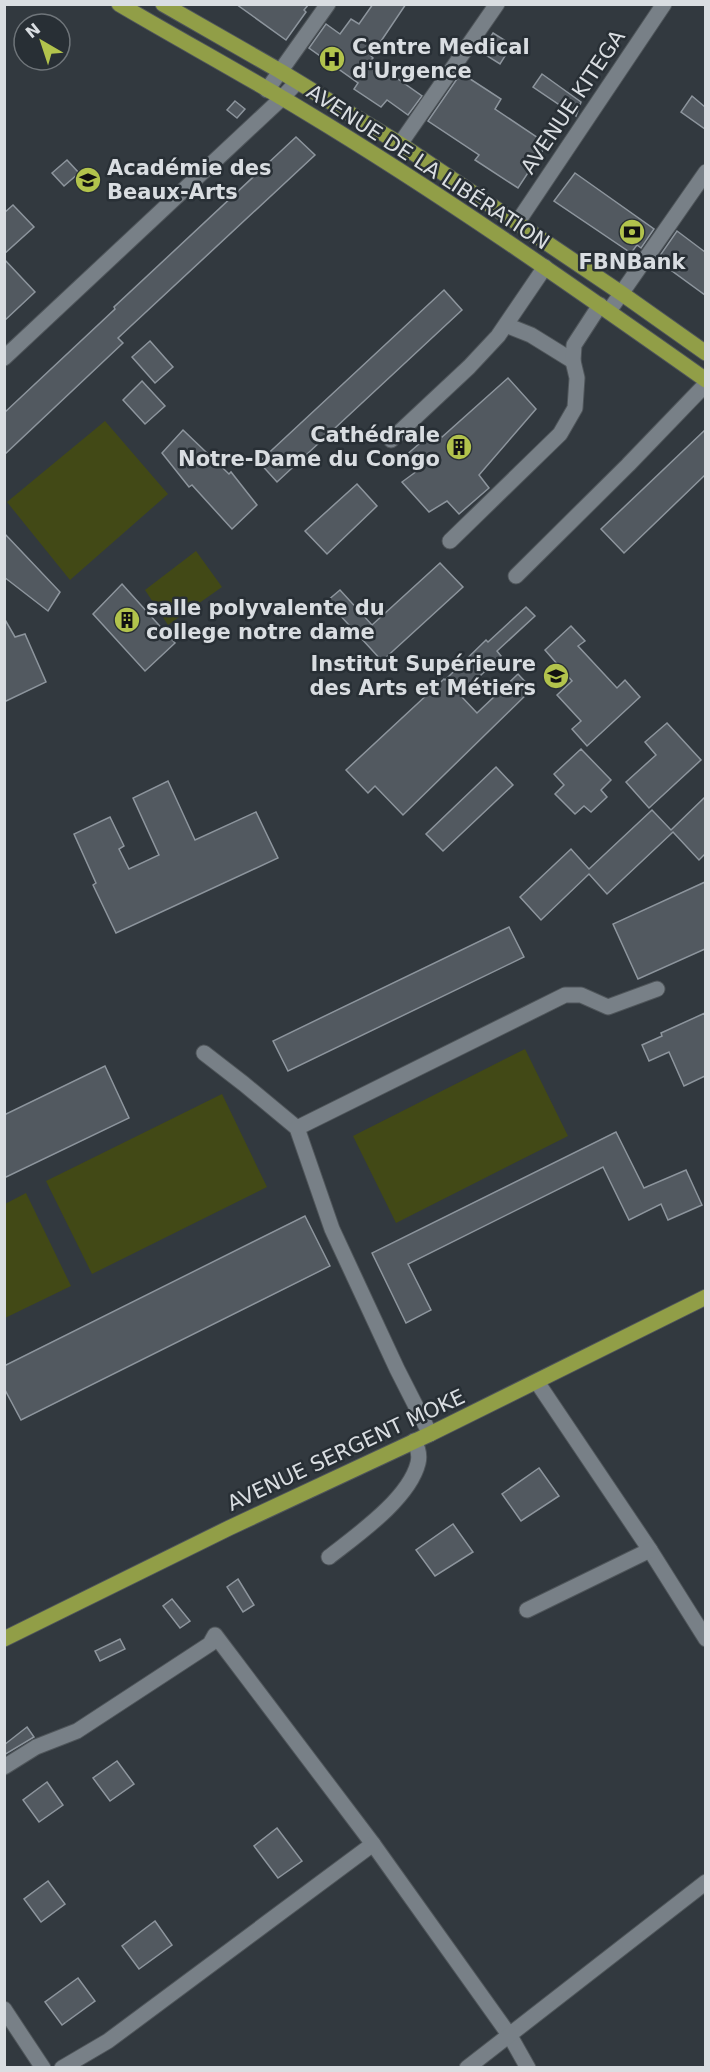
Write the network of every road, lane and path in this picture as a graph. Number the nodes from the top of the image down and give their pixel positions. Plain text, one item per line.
1 (119, 4) edge
2 (328, 4) edge
3 (497, 4) edge
4 (664, 4) edge
5 (166, 5) edge
6 (280, 71) junction
7 (297, 81) junction
8 (267, 90) junction
9 (282, 98) junction
10 (400, 144) junction
11 (705, 172) edge
12 (517, 223) junction
13 (545, 267) junction
14 (621, 293) junction
15 (604, 308) junction
16 (506, 325) junction
17 (705, 353) edge
18 (4, 358) edge
19 (573, 361) junction
20 (705, 382) edge
21 (391, 440) dead end
22 (450, 541) dead end
23 (516, 576) dead end
24 (657, 989) dead end
25 (204, 1053) dead end
26 (297, 1128) junction
27 (705, 1298) edge
28 (537, 1382) junction
29 (430, 1434) junction
30 (414, 1441) junction
31 (650, 1550) junction
32 (329, 1557) dead end
33 (527, 1610) dead end
34 (4, 1638) edge
35 (705, 1638) edge
36 (4, 1767) edge
37 (373, 1844) junction
38 (705, 1882) edge
39 (4, 2009) edge
40 (510, 2036) junction
41 (43, 2067) edge
42 (62, 2067) edge
43 (467, 2067) edge
44 (528, 2067) edge

1 - 8 main road, AVENUE DE LA LIBÉRATION
2 - 6 street
3 - 10 street
4 - 12 street, AVENUE KITEGA
5 - 6 main road, AVENUE DE LA LIBÉRATION
6 - 7 main road, AVENUE DE LA LIBÉRATION
6 - 8 street
7 - 9 street
7 - 10 main road, AVENUE DE LA LIBÉRATION
8 - 9 main road, AVENUE DE LA LIBÉRATION
9 - 13 main road, AVENUE DE LA LIBÉRATION
9 - 18 street
10 - 12 main road, AVENUE DE LA LIBÉRATION
11 - 14 street
12 - 14 main road, AVENUE DE LA LIBÉRATION
13 - 15 main road, AVENUE DE LA LIBÉRATION
13 - 16 street
14 - 15 street
14 - 17 main road, AVENUE DE LA LIBÉRATION
15 - 19 street
15 - 20 main road, AVENUE DE LA LIBÉRATION
16 - 19 street
16 - 21 street
19 - 22 street
20 - 23 street
24 - 26 street
25 - 26 street
26 - 29 street
27 - 28 main road, AVENUE SERGENT MOKE
28 - 29 main road, AVENUE SERGENT MOKE
28 - 31 street
29 - 30 main road, AVENUE SERGENT MOKE
30 - 32 street
30 - 34 main road, AVENUE SERGENT MOKE
31 - 33 street
31 - 35 street
36 - 37 street
37 - 40 street
37 - 42 street
38 - 40 street
39 - 41 street
40 - 43 street
40 - 44 street

